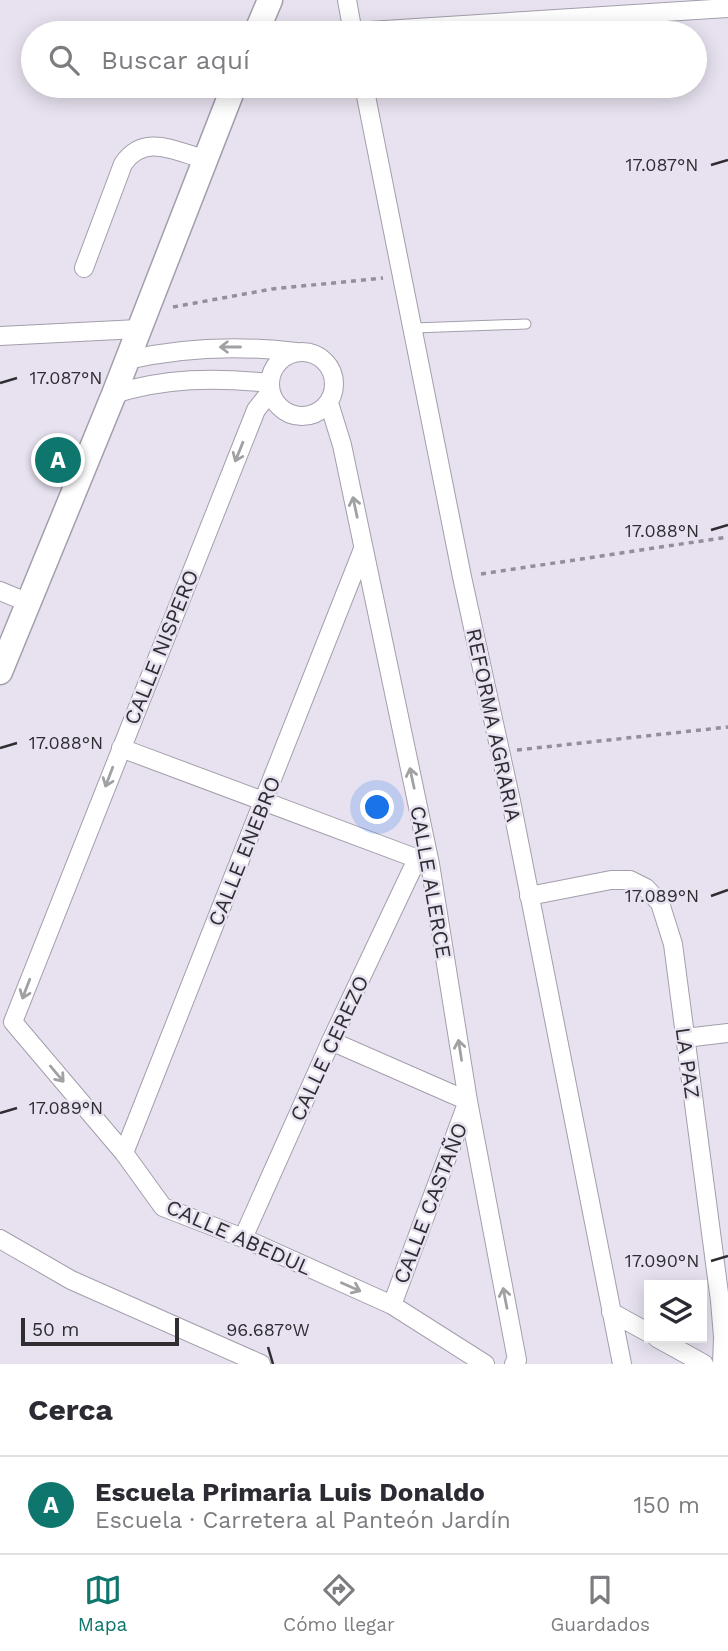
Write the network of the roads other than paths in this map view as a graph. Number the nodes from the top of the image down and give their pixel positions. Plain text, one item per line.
1 (270, 0) edge
2 (347, 0) edge
3 (728, 8) edge
4 (261, 21) edge
5 (351, 21) edge
6 (533, 21) edge
7 (229, 98) edge
8 (366, 98) edge
9 (204, 159) junction
10 (84, 268) dead end
11 (142, 321) junction
12 (526, 324) dead end
13 (414, 328) junction
14 (0, 336) edge
15 (296, 352) junction
16 (127, 360) junction
17 (269, 388) junction
18 (114, 394) junction
19 (329, 403) junction
20 (363, 549) junction
21 (0, 591) edge
22 (29, 603) junction
23 (0, 672) edge
24 (121, 748) junction
25 (263, 801) junction
26 (424, 861) junction
27 (529, 896) junction
28 (13, 1022) joint
29 (728, 1033) edge
30 (685, 1038) junction
31 (331, 1041) junction
32 (468, 1101) junction
33 (124, 1153) junction
34 (243, 1238) junction
35 (0, 1239) edge
36 (724, 1301) edge
37 (392, 1305) junction
38 (611, 1312) junction
39 (644, 1330) edge
40 (666, 1343) edge
41 (252, 1362) edge
42 (485, 1364) edge
43 (514, 1364) edge
44 (622, 1364) edge
45 (704, 1364) edge
46 (722, 1364) edge

1 - 4 main road
2 - 5 street
3 - 6 street
7 - 9 main road
8 - 13 street, REFORMA AGRARIA
9 - 10 street
9 - 11 main road
11 - 14 street
11 - 16 main road
12 - 13 lane
13 - 27 street, REFORMA AGRARIA
15 -> 16 street
15 - 17 street
15 - 19 street
16 - 18 main road
17 - 18 street
17 - 19 street
17 -> 24 street, CALLE NISPERO
18 - 22 main road
20 -> 19 street, CALLE ALERCE
20 - 25 street, CALLE ENEBRO
26 -> 20 street, CALLE ALERCE
21 - 22 street
22 - 23 main road
24 - 25 street
24 -> 28 street, CALLE NISPERO
25 - 26 street
25 - 33 street, CALLE ENEBRO
26 - 31 street, CALLE CEREZO
32 -> 26 street, CALLE ALERCE
27 - 30 street, LA PAZ
27 - 38 street, REFORMA AGRARIA
28 -> 33 street, CALLE ABEDUL
29 - 30 street
30 - 36 street, LA PAZ
31 - 32 street
31 - 34 street, CALLE CEREZO
32 - 37 street, CALLE CASTAÑO
43 -> 32 street, CALLE ALERCE
33 - 34 street, CALLE ABEDUL
34 -> 37 street, CALLE ABEDUL
35 - 41 street
36 - 46 street, LA PAZ
37 - 42 street, CALLE ABEDUL
38 - 39 street
38 - 44 street, REFORMA AGRARIA
40 - 45 street

